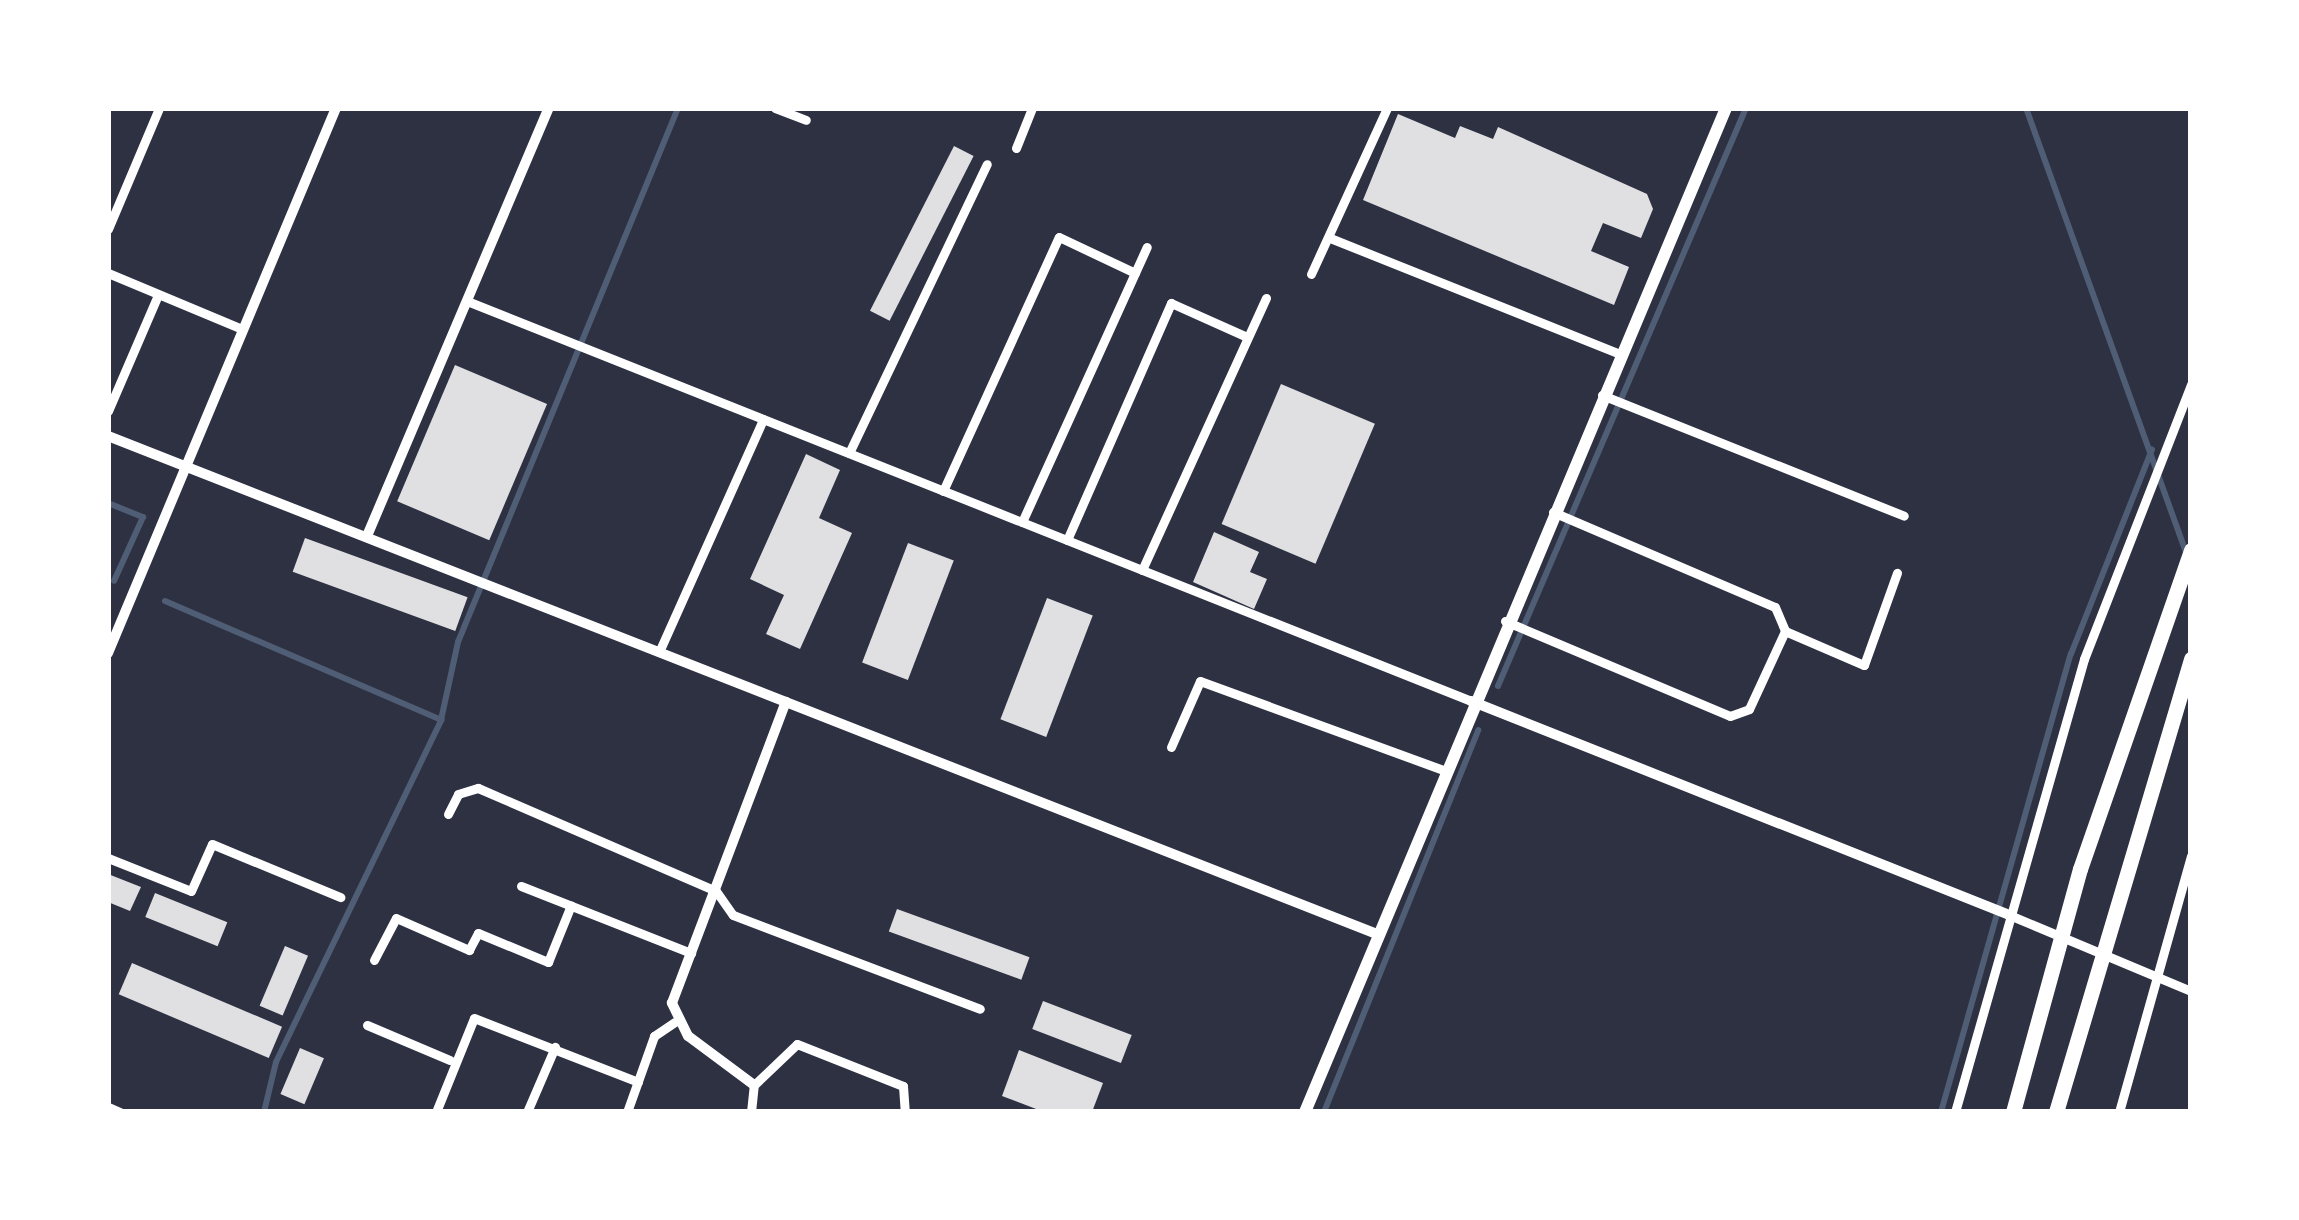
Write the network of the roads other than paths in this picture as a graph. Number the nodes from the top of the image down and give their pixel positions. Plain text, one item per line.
1 (158, 108) edge
2 (336, 108) edge
3 (549, 108) edge
4 (775, 108) edge
5 (1032, 108) edge
6 (1387, 108) edge
7 (1726, 108) edge
8 (806, 120) dead end
9 (1016, 148) dead end
10 (987, 164) dead end
11 (108, 229) edge
12 (1330, 238) junction
13 (1147, 247) dead end
14 (108, 273) edge
15 (1135, 273) junction
16 (1311, 274) dead end
17 (158, 295) junction
18 (1266, 298) dead end
19 (467, 301) junction
20 (242, 329) junction
21 (1247, 337) junction
22 (1620, 354) junction
23 (2191, 384) edge
24 (1603, 394) junction
25 (108, 411) edge
26 (763, 419) junction
27 (108, 436) edge
28 (849, 453) junction
29 (184, 466) junction
30 (943, 490) junction
31 (1553, 512) junction
32 (1904, 516) dead end
33 (1022, 522) junction
34 (368, 536) junction
35 (1067, 540) junction
36 (2191, 550) edge
37 (1142, 571) junction
38 (1897, 573) dead end
39 (1505, 621) junction
40 (1785, 631) junction
41 (659, 652) junction
42 (108, 653) edge
43 (2191, 659) edge
44 (1471, 701) junction
45 (786, 702) junction
46 (1172, 747) dead end
47 (1443, 770) junction
48 (448, 814) dead end
49 (2191, 856) edge
50 (108, 858) edge
51 (521, 886) dead end
52 (716, 890) junction
53 (340, 897) dead end
54 (571, 905) junction
55 (2007, 914) junction
56 (1377, 934) junction
57 (691, 953) junction
58 (374, 960) dead end
59 (2152, 975) junction
60 (2191, 991) edge
61 (980, 1009) dead end
62 (675, 1022) junction
63 (367, 1025) dead end
64 (555, 1046) junction
65 (450, 1060) junction
66 (638, 1082) junction
67 (754, 1085) junction
68 (108, 1107) edge
69 (120, 1112) edge
70 (436, 1112) edge
71 (527, 1112) edge
72 (627, 1112) edge
73 (751, 1112) edge
74 (905, 1112) edge
75 (1305, 1112) edge
76 (1955, 1112) edge
77 (2013, 1112) edge
78 (2056, 1112) edge
79 (2120, 1112) edge

1 - 11 street
2 - 20 street
3 - 19 street
4 - 8 street
5 - 9 street
6 - 12 street
7 - 22 main road
10 - 28 street
12 - 16 street
12 - 22 street
13 - 15 street
14 - 17 street
15 - 30 street
15 - 33 street
17 - 20 street
17 - 25 street
18 - 21 street
19 - 26 street
19 - 34 street
20 - 29 street
21 - 35 street
21 - 37 street
22 - 24 main road
23 - 55 street
24 - 31 main road
24 - 32 street
26 - 28 street
26 - 41 street
27 - 29 street
28 - 30 street
29 - 34 street
29 - 42 street
30 - 33 street
31 - 39 main road
31 - 40 street
33 - 35 street
34 - 41 street
35 - 37 street
36 - 77 highway
37 - 44 street
38 - 40 street
39 - 40 street
39 - 44 main road
41 - 45 street
43 - 78 highway
44 - 47 main road
44 - 55 street
45 - 52 street
45 - 56 street
46 - 47 street
47 - 56 main road
48 - 52 street
49 - 59 street
50 - 53 street
51 - 54 street
52 - 57 street
52 - 61 street
54 - 57 street
54 - 58 street
55 - 59 street
55 - 76 street
56 - 75 main road
57 - 62 street
59 - 60 street
59 - 79 street
62 - 66 street
62 - 67 street
63 - 65 street
64 - 65 street
64 - 66 street
64 - 71 street
65 - 70 street
66 - 72 street
67 - 73 street
67 - 74 street
68 - 69 street

